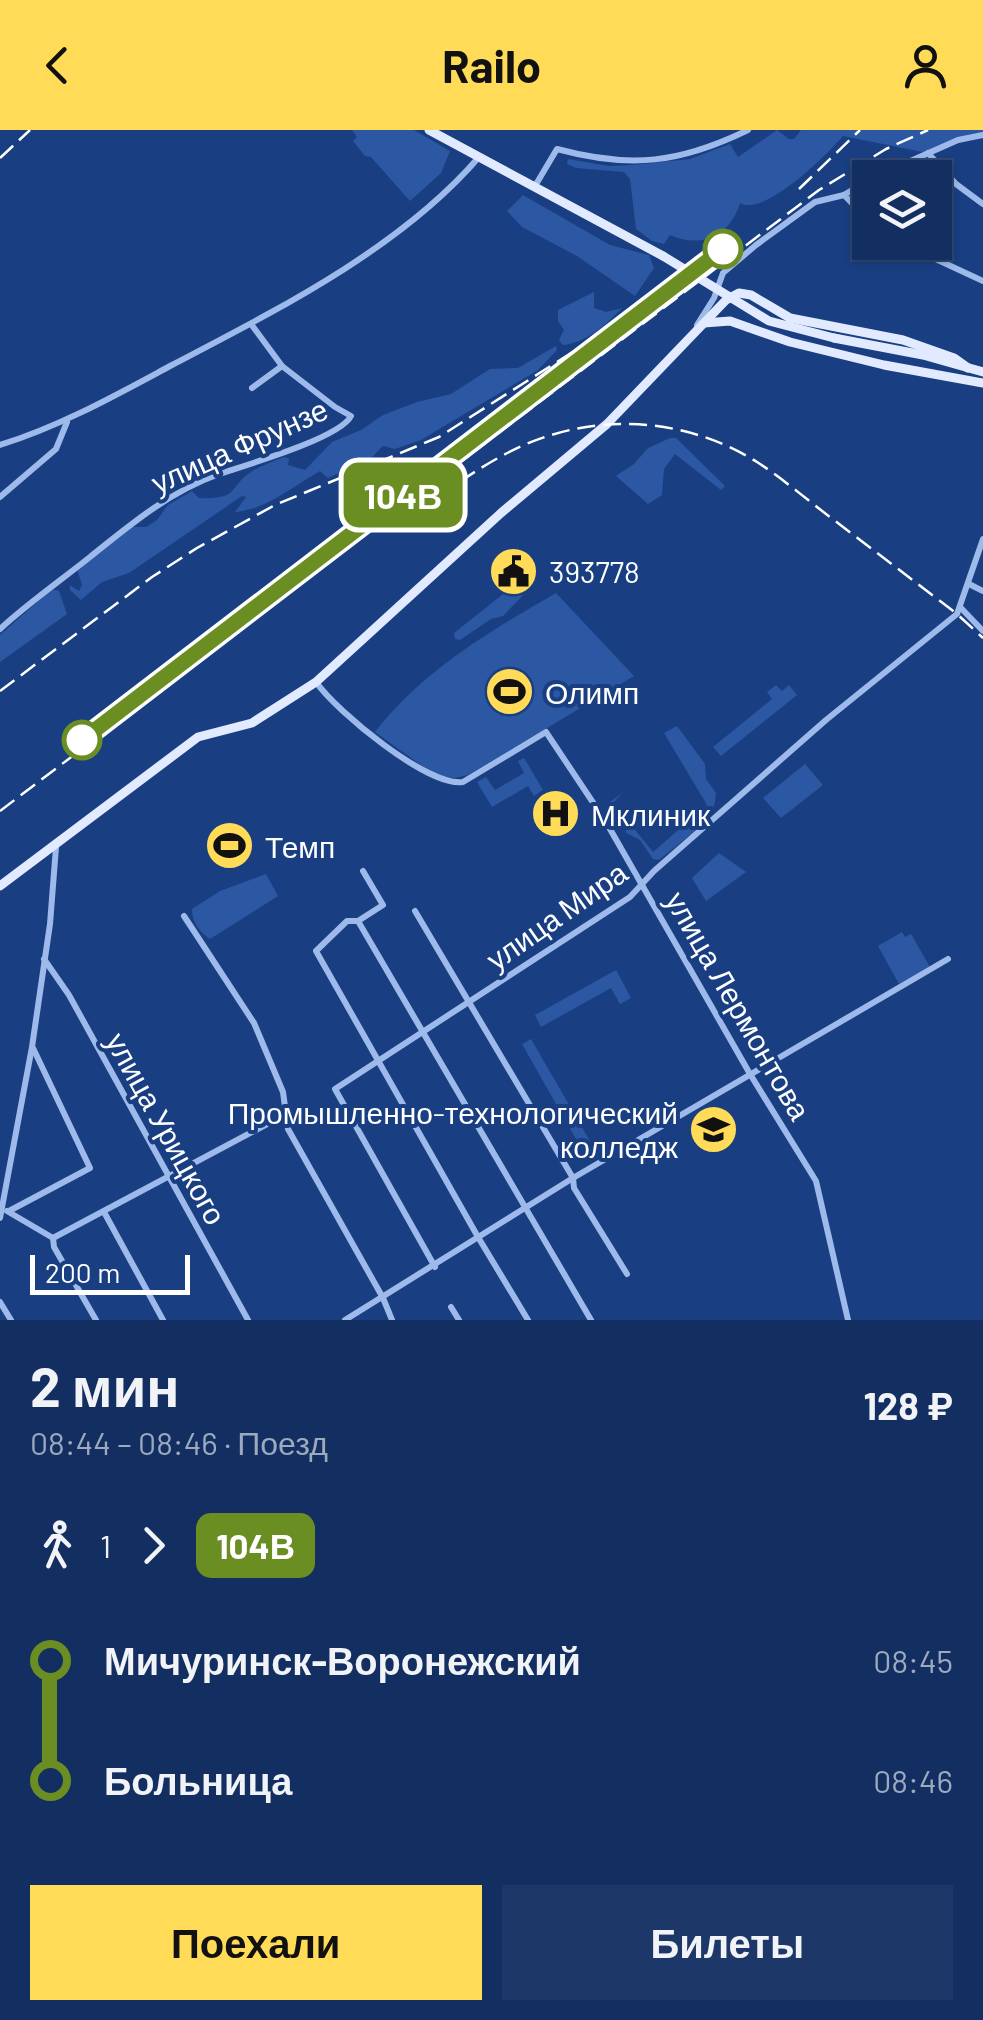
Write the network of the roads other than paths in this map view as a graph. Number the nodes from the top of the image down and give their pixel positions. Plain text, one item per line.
1 (428, 130) edge
2 (748, 130) edge
3 (983, 135) edge
4 (928, 153) junction
5 (479, 157) junction
6 (912, 160) edge
7 (535, 186) junction
8 (852, 190) edge
9 (844, 195) junction
10 (852, 203) edge
11 (983, 204) edge
12 (938, 260) edge
13 (983, 281) edge
14 (251, 324) junction
15 (694, 330) junction
16 (941, 360) junction
17 (282, 366) junction
18 (968, 368) junction
19 (983, 372) edge
20 (940, 375) junction
21 (983, 384) edge
22 (252, 388) dead end
23 (68, 421) junction
24 (0, 446) edge
25 (0, 497) edge
26 (983, 539) edge
27 (969, 584) junction
28 (983, 591) edge
29 (960, 608) junction
30 (0, 630) edge
31 (983, 631) edge
32 (316, 682) junction
33 (56, 846) junction
34 (363, 872) dead end
35 (642, 885) junction
36 (0, 886) edge
37 (415, 911) dead end
38 (184, 916) dead end
39 (358, 921) junction
40 (44, 959) junction
41 (948, 959) dead end
42 (471, 1001) junction
43 (421, 1032) junction
44 (32, 1047) junction
45 (378, 1061) junction
46 (750, 1074) junction
47 (286, 1118) junction
48 (168, 1178) junction
49 (573, 1178) junction
50 (524, 1208) junction
51 (3, 1212) edge
52 (104, 1212) junction
53 (478, 1237) junction
54 (53, 1238) junction
55 (435, 1267) junction
56 (627, 1274) dead end
57 (384, 1298) junction
58 (0, 1302) edge
59 (451, 1308) dead end
60 (12, 1320) edge
61 (96, 1320) edge
62 (163, 1320) edge
63 (248, 1320) edge
64 (345, 1320) edge
65 (392, 1320) edge
66 (459, 1320) edge
67 (528, 1320) edge
68 (591, 1320) edge
69 (848, 1320) edge

1 - 5 main road
2 - 7 street
3 - 4 street
4 - 6 street
4 - 11 street
5 - 7 main road
5 - 14 street
7 - 16 main road, bridge
8 - 9 street
9 - 10 street
9 - 15 street
12 - 13 street
14 - 17 street
14 - 23 street
15 - 18 main road
15 - 20 main road
15 - 32 main road
16 - 18 main road
16 - 20 main road
17 - 22 street, улица Фрунзе
17 - 30 street, улица Фрунзе
18 - 19 main road
20 - 21 main road
23 - 24 street
23 - 25 street
26 - 27 street, улица Мира
27 - 28 street
27 - 29 street, улица Мира
29 - 31 street
29 - 35 street, улица Мира
32 - 33 main road
32 - 35 street, улица Лермонтова
33 - 36 main road
33 - 40 street
34 - 39 street
35 - 42 street, улица Мира
35 - 46 street, улица Лермонтова
37 - 42 street
38 - 47 street
39 - 43 street
39 - 45 street
40 - 44 street
40 - 48 street, улица Урицкого
41 - 46 street
42 - 43 street, улица Мира
42 - 49 street
43 - 45 street, улица Мира
43 - 50 street
44 - 51 street
44 - 51 street
45 - 53 street
45 - 55 street, улица Мира
46 - 49 street
46 - 69 street, улица Лермонтова
47 - 48 street
47 - 57 street
48 - 52 street
48 - 63 street, улица Урицкого
49 - 50 street
49 - 56 street
50 - 53 street
50 - 68 street
51 - 54 street
52 - 54 street
52 - 62 street
53 - 55 street
53 - 67 street
54 - 61 street
55 - 57 street
57 - 64 street
57 - 65 street
58 - 60 street
59 - 66 street

